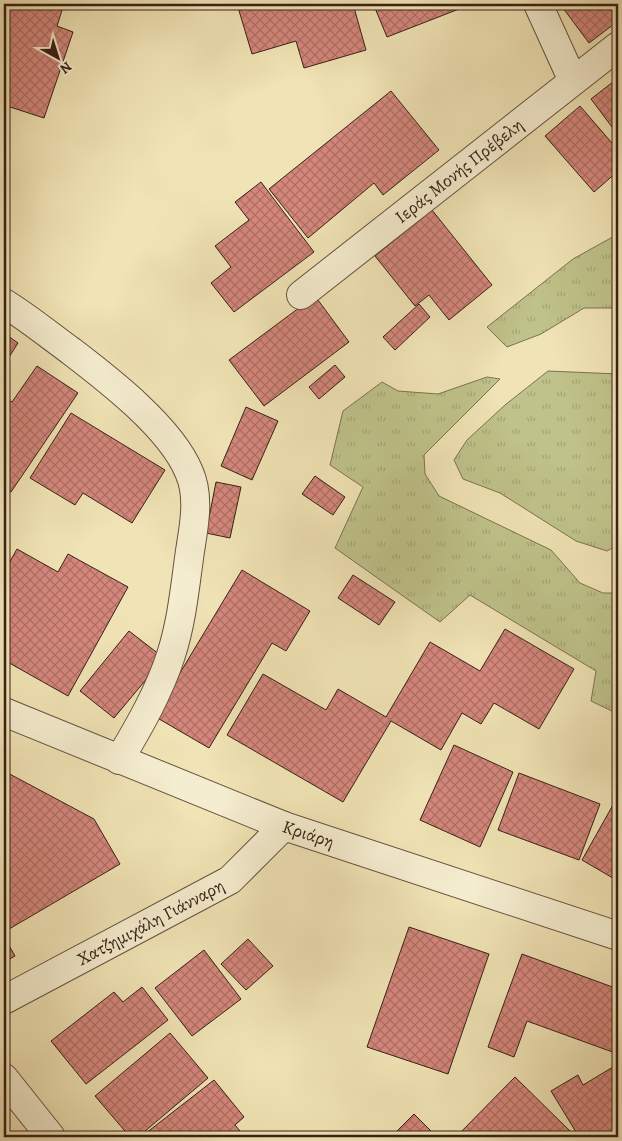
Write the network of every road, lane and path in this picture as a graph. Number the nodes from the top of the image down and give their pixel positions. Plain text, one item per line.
1 (538, 4) edge
2 (618, 46) edge
3 (573, 81) junction
4 (301, 295) dead end
5 (4, 302) edge
6 (4, 712) edge
7 (119, 760) junction
8 (284, 826) junction
9 (618, 936) edge
10 (4, 1000) edge
11 (4, 1078) edge
12 (51, 1137) edge

1 - 3 street
2 - 3 street, Ιεράς Μονής Πρέβελη
3 - 4 street, Ιεράς Μονής Πρέβελη
5 - 7 street
6 - 7 street, Κριάρη
7 - 8 street, Κριάρη
8 - 9 street, Κριάρη
8 - 10 street, Χατζημιχάλη Γιάνναρη
11 - 12 street

